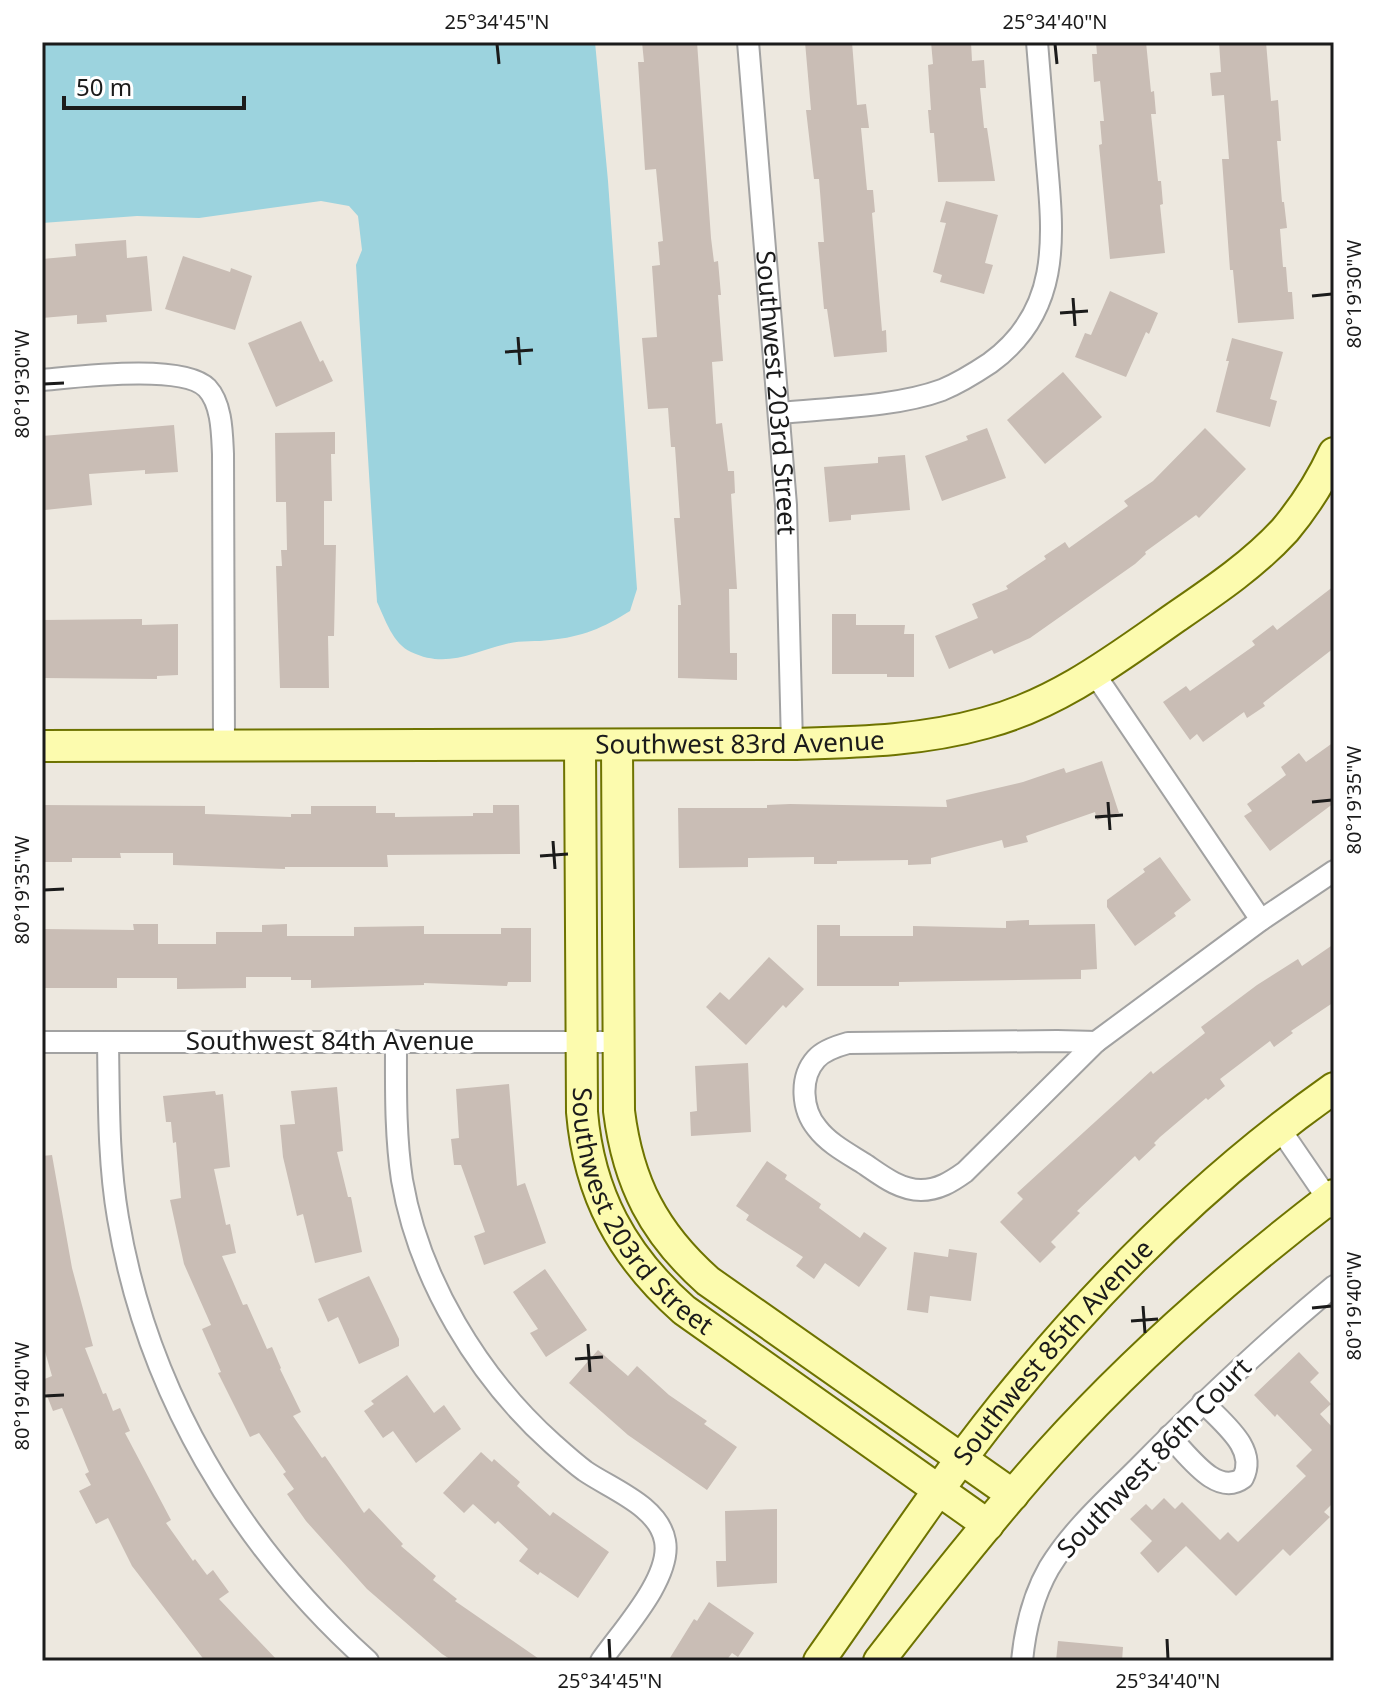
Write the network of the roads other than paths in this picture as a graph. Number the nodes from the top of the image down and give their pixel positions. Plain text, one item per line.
1 (748, 42) edge
2 (1037, 42) edge
3 (42, 380) edge
4 (779, 413) junction
5 (1334, 453) edge
6 (1094, 673) junction
7 (792, 744) junction
8 (42, 746) edge
9 (224, 746) junction
10 (580, 746) junction
11 (617, 746) junction
12 (1334, 871) edge
13 (1261, 920) junction
14 (396, 1041) junction
15 (582, 1041) junction
16 (42, 1042) edge
17 (108, 1042) junction
18 (618, 1042) junction
19 (1096, 1042) junction
20 (1334, 1088) edge
21 (1280, 1129) junction
22 (1332, 1200) edge
23 (1334, 1286) edge
24 (1203, 1402) junction
25 (1169, 1436) junction
26 (962, 1460) junction
27 (938, 1491) junction
28 (1013, 1495) junction
29 (988, 1525) junction
30 (368, 1661) edge
31 (601, 1661) edge
32 (819, 1661) edge
33 (879, 1661) edge
34 (1022, 1661) edge

1 - 4 street, Southwest 203rd Street
2 - 4 street
3 - 9 street
4 - 7 street, Southwest 203rd Street
5 - 6 street, Southwest 83rd Avenue
6 - 7 street, Southwest 83rd Avenue
6 - 13 street
7 - 11 street, Southwest 83rd Avenue
8 - 9 street, Southwest 83rd Avenue
9 - 10 street, Southwest 83rd Avenue
10 - 11 street, Southwest 83rd Avenue
10 - 15 street, Southwest 203rd Street
11 - 18 street, Southwest 203rd Street
12 - 13 street
13 - 19 street
14 - 15 street, Southwest 84th Avenue
14 - 17 street, Southwest 84th Avenue
14 - 31 street
15 - 18 street, Southwest 84th Avenue
15 - 27 street, Southwest 203rd Street
16 - 17 street, Southwest 84th Avenue
17 - 30 street
18 - 26 street, Southwest 203rd Street
19 - 19 street
20 - 21 street, Southwest 85th Avenue
21 - 22 street
21 - 26 street, Southwest 85th Avenue
22 - 28 street
23 - 24 street, Southwest 86th Court
24 - 25 street, Southwest 86th Court
24 - 25 street
25 - 34 street, Southwest 86th Court
26 - 27 street, Southwest 85th Avenue
26 - 28 street, Southwest 203rd Street
27 - 29 street, Southwest 203rd Street
27 - 32 street, Southwest 85th Avenue
28 - 29 street
29 - 33 street

